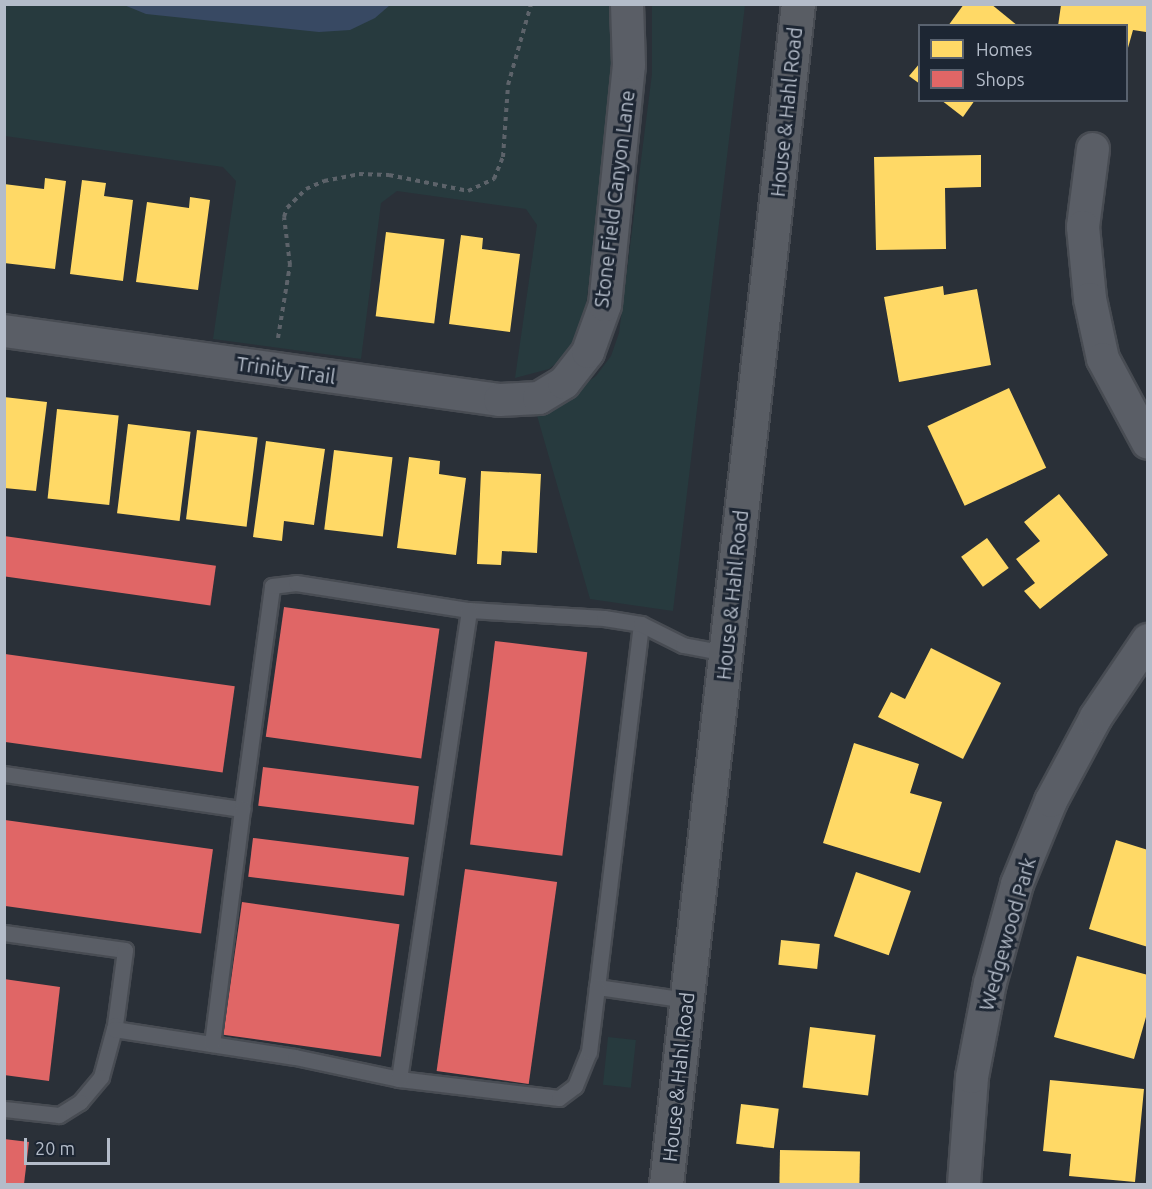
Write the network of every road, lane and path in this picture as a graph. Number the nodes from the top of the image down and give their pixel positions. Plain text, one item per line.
1 (531, 4) edge
2 (627, 4) edge
3 (798, 4) edge
4 (1093, 149) dead end
5 (4, 331) edge
6 (276, 369) junction
7 (564, 384) joint
8 (1148, 443) edge
9 (469, 610) junction
10 (641, 624) junction
11 (1148, 640) edge
12 (726, 652) junction
13 (4, 774) edge
14 (242, 809) junction
15 (4, 933) edge
16 (597, 987) junction
17 (687, 1000) junction
18 (114, 1029) junction
19 (212, 1044) junction
20 (399, 1079) junction
21 (4, 1109) edge
22 (666, 1185) edge
23 (964, 1185) edge

1 - 6 path
2 - 7 street, Stone Field Canyon Lane
3 - 12 street, House & Hahl Road
4 - 8 street
5 - 6 street, Trinity Trail
6 - 7 street, Trinity Trail
9 - 10 lane
9 - 14 lane
9 - 20 lane
10 - 12 lane
10 - 16 lane
11 - 23 street, Wedgewood Park
12 - 17 street, House & Hahl Road
13 - 14 lane
14 - 19 lane
15 - 18 lane
16 - 17 lane
16 - 20 lane
17 - 22 street, House & Hahl Road
18 - 19 lane
18 - 21 lane
19 - 20 lane

